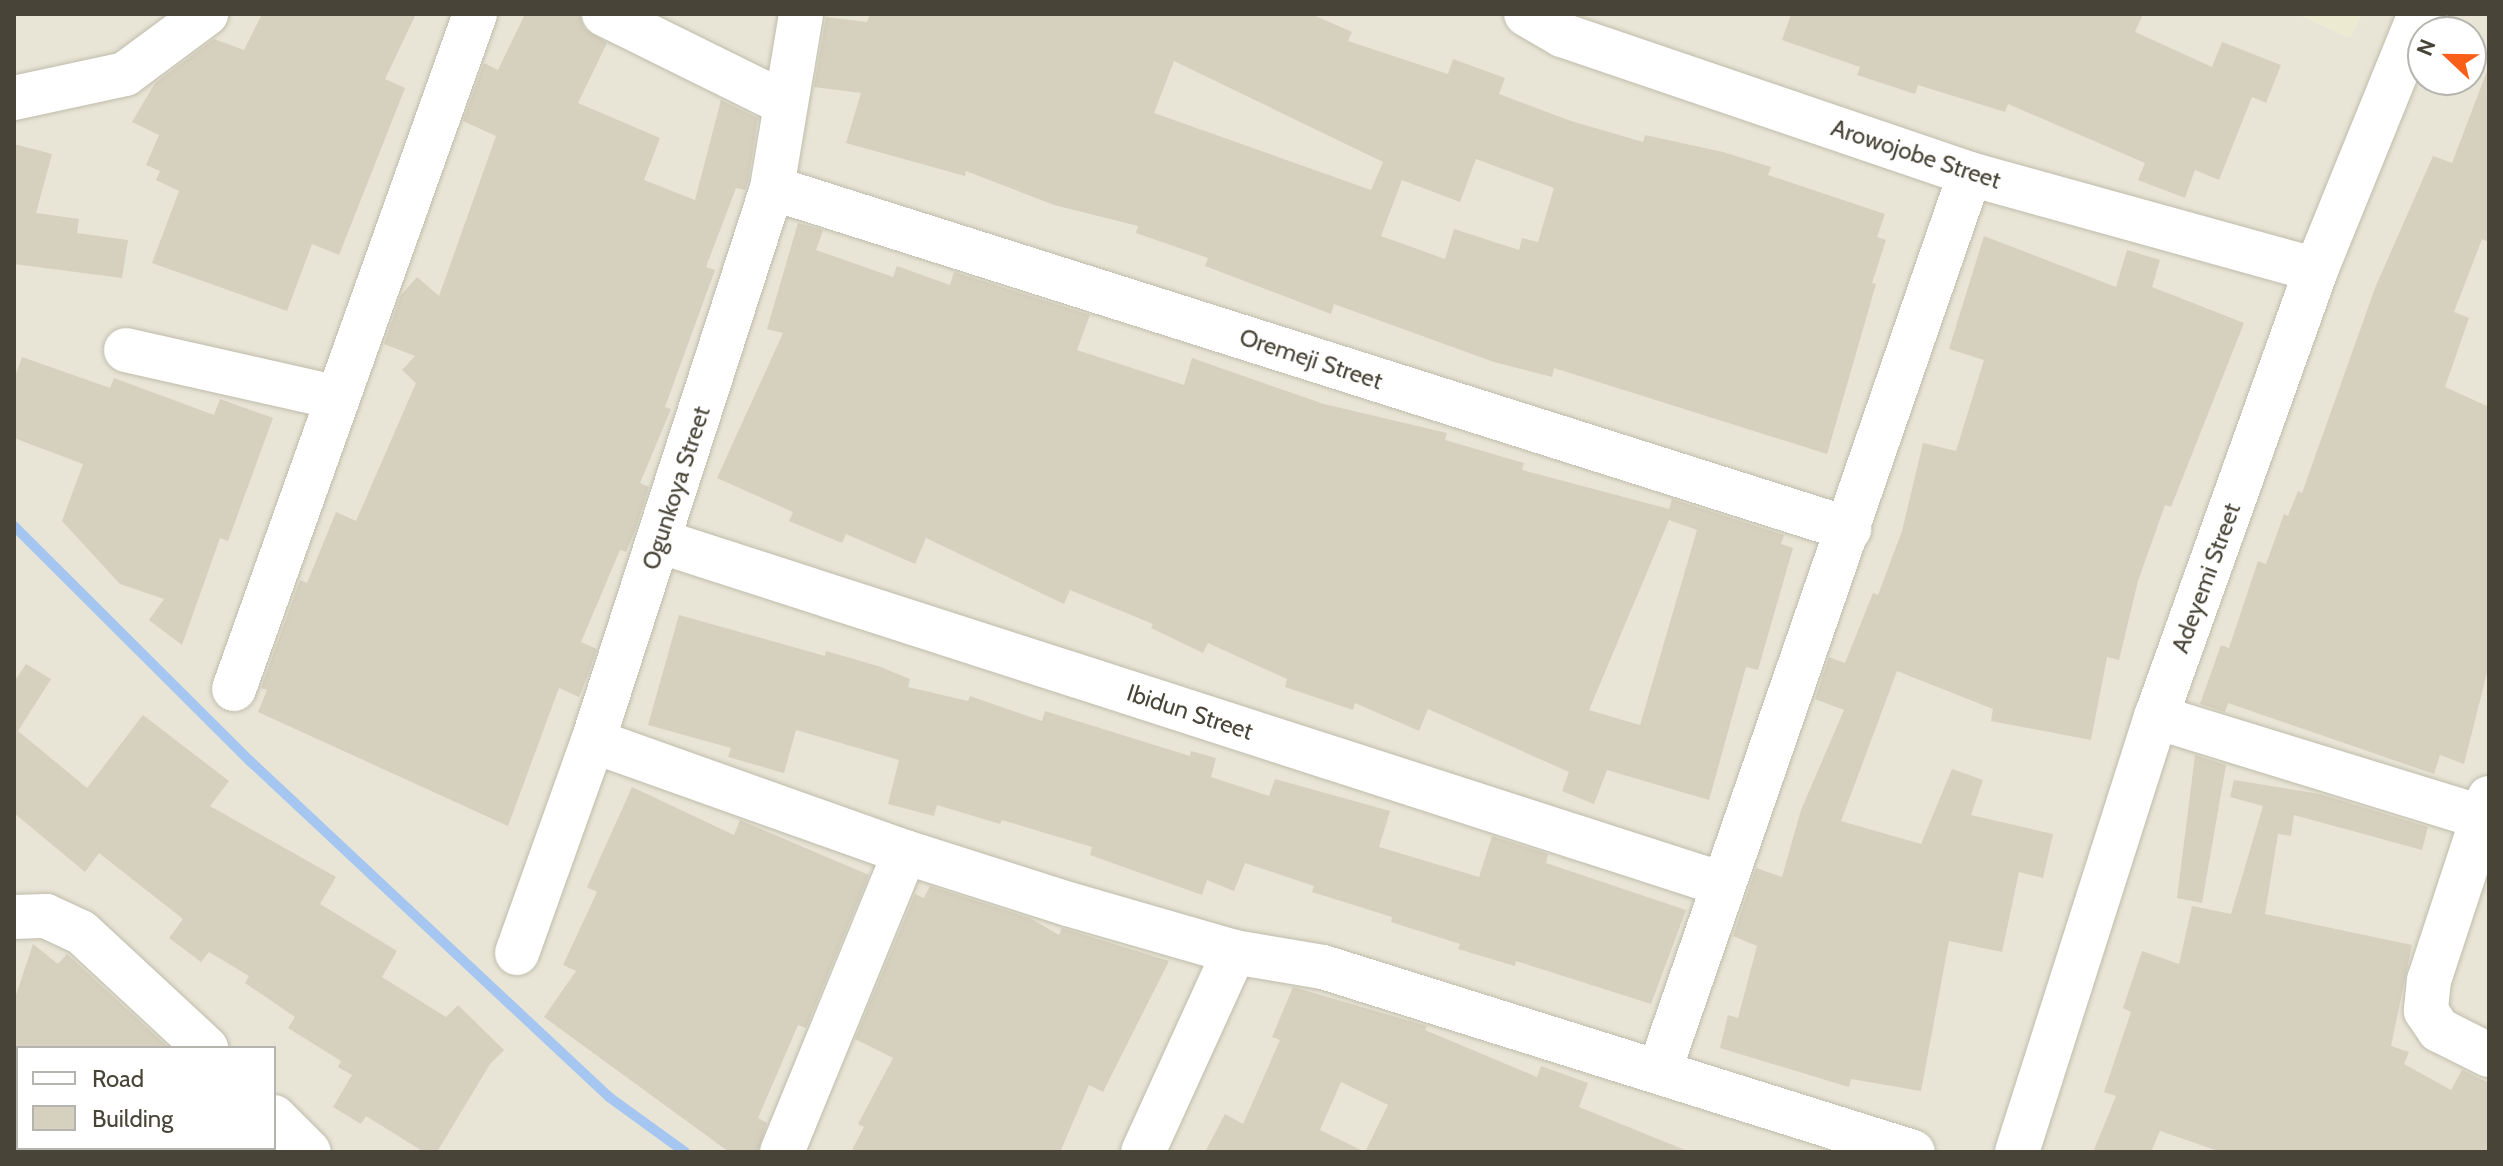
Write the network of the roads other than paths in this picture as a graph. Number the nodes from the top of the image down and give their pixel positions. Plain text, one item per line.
1 (206, 14) edge
2 (475, 14) edge
3 (604, 14) edge
4 (801, 14) edge
5 (1526, 14) edge
6 (2420, 14) edge
7 (14, 98) edge
8 (784, 103) junction
9 (1970, 174) junction
10 (772, 188) junction
11 (2316, 270) junction
12 (126, 350) dead end
13 (335, 397) junction
14 (1849, 529) junction
15 (659, 541) junction
16 (234, 689) dead end
17 (2156, 717) junction
18 (593, 741) junction
19 (2485, 808) edge
20 (905, 852) junction
21 (1722, 884) junction
22 (14, 917) edge
23 (1234, 952) junction
24 (517, 953) dead end
25 (204, 1046) edge
26 (2489, 1055) edge
27 (1660, 1069) junction
28 (276, 1119) edge
29 (309, 1152) edge
30 (782, 1152) edge
31 (1143, 1152) edge
32 (1913, 1152) edge
33 (2017, 1152) edge

1 - 7 street
2 - 13 street
3 - 8 street
4 - 8 street, Ogunkoya Street
5 - 9 street, Arowojobe Street
6 - 11 street, Adeyemi Street
8 - 10 street, Ogunkoya Street
9 - 11 street, Arowojobe Street
9 - 14 street
10 - 14 street, Oremeji Street
10 - 15 street, Ogunkoya Street
11 - 17 street, Adeyemi Street
12 - 13 street
13 - 16 street
14 - 21 street
15 - 18 street, Ogunkoya Street
15 - 21 street, Ibidun Street
17 - 19 street
17 - 33 street, Adeyemi Street
18 - 20 street
18 - 24 street, Ogunkoya Street
19 - 26 street
20 - 23 street
20 - 30 street
21 - 27 street
22 - 25 street
23 - 27 street
23 - 31 street
27 - 32 street
28 - 29 street

